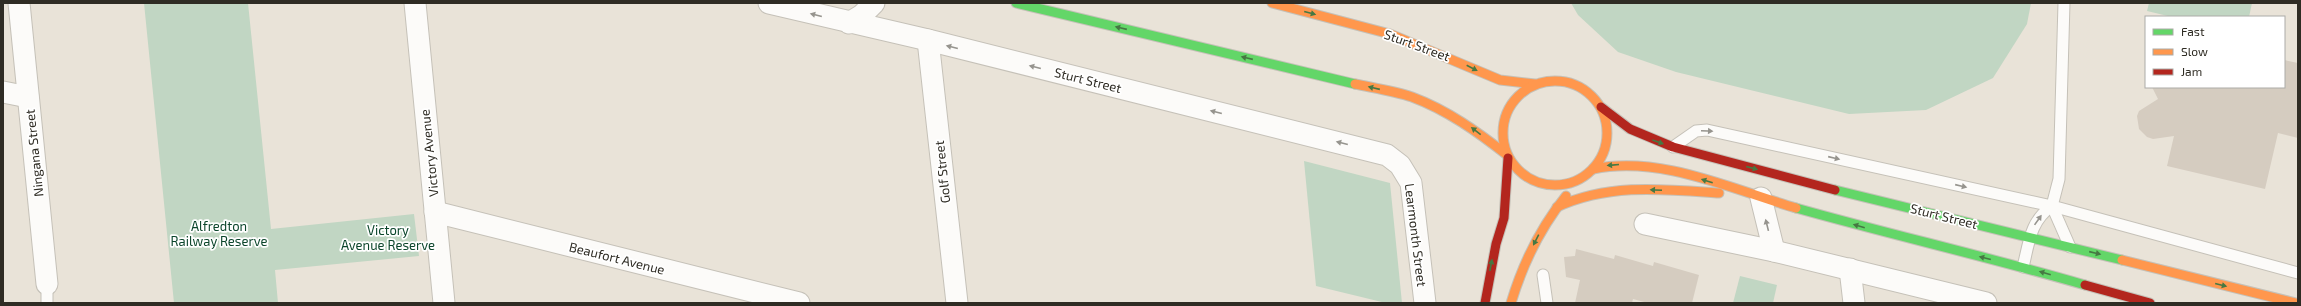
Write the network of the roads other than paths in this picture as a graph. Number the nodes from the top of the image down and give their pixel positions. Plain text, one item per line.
1 (19, 3) edge
2 (415, 3) edge
3 (769, 3) edge
4 (874, 3) edge
5 (1016, 3) edge
6 (1272, 3) edge
7 (2064, 3) edge
8 (849, 23) junction
9 (928, 40) junction
10 (1535, 84) junction
11 (3, 92) edge
12 (28, 97) junction
13 (1601, 107) junction
14 (1673, 147) junction
15 (1508, 157) junction
16 (1403, 168) joint
17 (1593, 169) junction
18 (1580, 179) junction
19 (1756, 197) junction
20 (2052, 206) junction
21 (1557, 207) junction
22 (435, 212) junction
23 (1645, 224) dead end
24 (2030, 238) junction
25 (2070, 247) junction
26 (1774, 251) junction
27 (2022, 267) junction
28 (1850, 269) junction
29 (2298, 273) edge
30 (1543, 275) dead end
31 (47, 294) edge
32 (743, 296) edge
33 (1512, 299) edge
34 (444, 303) edge
35 (799, 303) edge
36 (957, 303) edge
37 (1425, 303) edge
38 (1485, 303) edge
39 (1523, 303) edge
40 (1546, 303) edge
41 (1854, 303) edge
42 (1986, 303) edge
43 (2150, 303) edge
44 (2296, 303) edge

1 - 12 street, Ningana Street
2 - 22 street, Victory Avenue
8 -> 3 street, Sturt Street
4 - 8 street
15 -> 5 main road
6 -> 10 main road, Sturt Street
7 - 20 lane
8 - 9 street, Sturt Street
16 -> 9 street, Sturt Street
9 - 36 street, Golf Street
10 - 13 main road
10 - 15 main road
11 - 12 street
12 - 31 street, Ningana Street
13 -> 14 main road, Sturt Street
13 - 17 main road
14 -> 20 lane
14 -> 24 main road, Sturt Street
15 - 18 main road
38 -> 15 main road
16 - 37 street, Learmonth Street
17 - 18 main road
19 -> 17 main road
18 - 21 main road
19 -> 21 main road
26 -> 19 street
27 -> 19 main road
24 -> 20 lane
20 - 25 lane
20 - 29 lane
21 -> 33 main road
22 - 32 street, Beaufort Avenue
22 - 34 street, Victory Avenue
23 - 26 street
24 - 25 main road, Sturt Street
24 - 27 lane
25 -> 44 main road, Sturt Street
26 - 28 street
43 -> 27 main road
28 - 41 street
28 - 42 street
30 - 40 lane
32 - 35 street, Beaufort Avenue
33 - 39 lane

